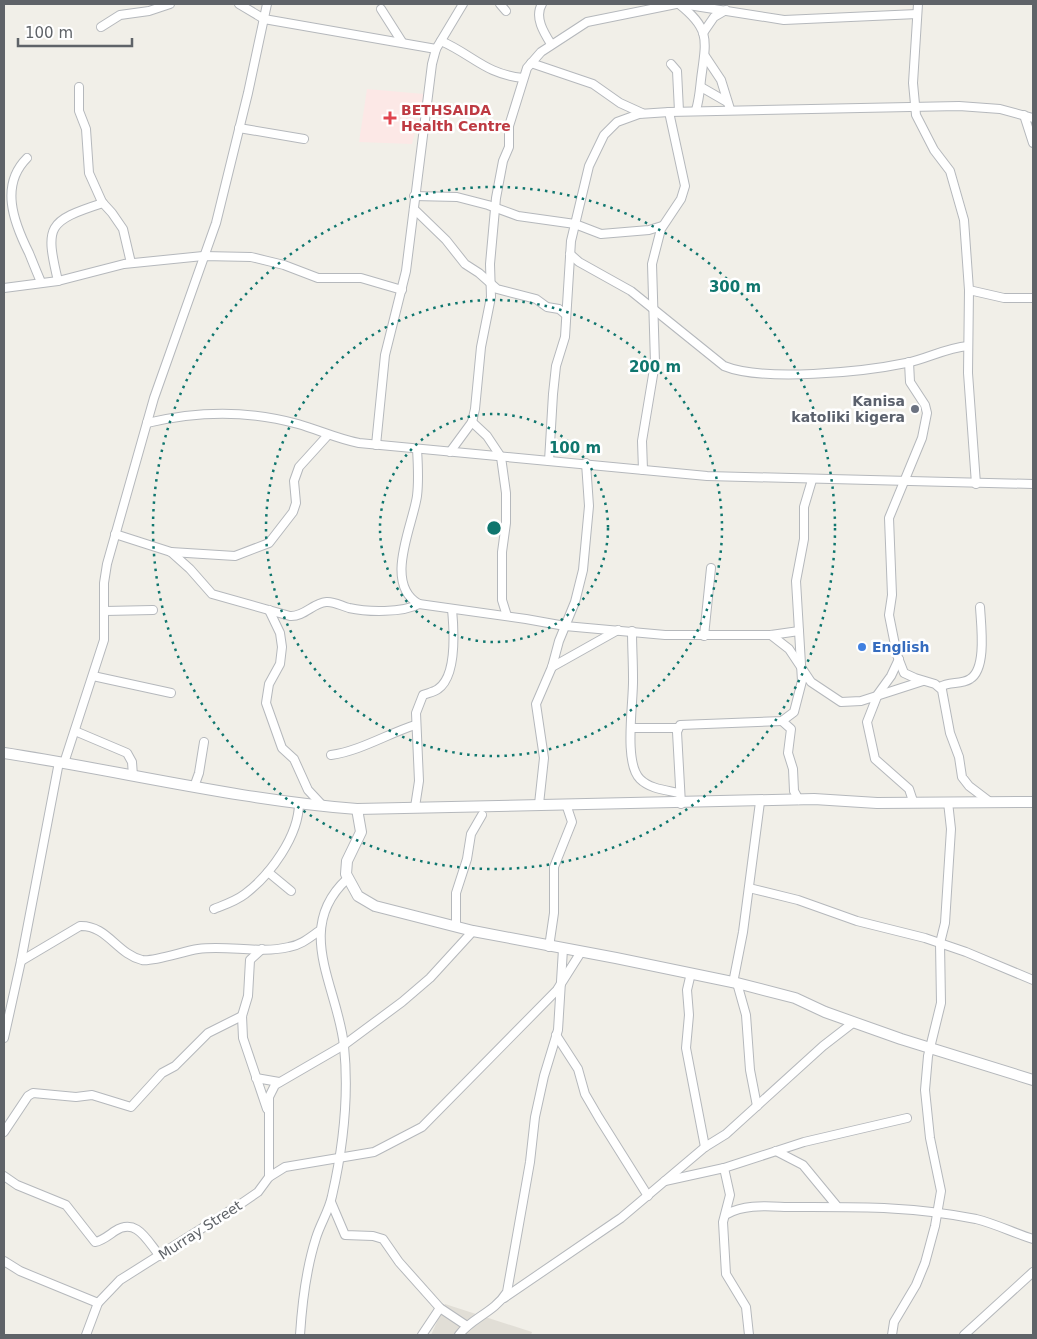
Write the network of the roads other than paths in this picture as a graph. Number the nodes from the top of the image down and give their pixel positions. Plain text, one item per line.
1 (170, 4) edge
2 (239, 4) edge
3 (267, 4) edge
4 (463, 4) edge
5 (500, 4) edge
6 (542, 4) edge
7 (679, 4) edge
8 (918, 4) edge
9 (380, 10) dead end
10 (726, 10) junction
11 (506, 12) dead end
12 (917, 14) junction
13 (264, 19) junction
14 (101, 27) dead end
15 (703, 33) junction
16 (441, 41) junction
17 (402, 42) junction
18 (551, 44) junction
19 (436, 49) junction
20 (705, 56) junction
21 (531, 63) junction
22 (671, 64) dead end
23 (523, 78) junction
24 (79, 87) dead end
25 (701, 87) junction
26 (728, 105) junction
27 (915, 106) junction
28 (696, 110) junction
29 (679, 111) junction
30 (669, 112) junction
31 (642, 114) junction
32 (1024, 115) junction
33 (1033, 118) edge
34 (239, 128) junction
35 (304, 139) dead end
36 (1033, 143) edge
37 (27, 158) dead end
38 (414, 196) junction
39 (103, 203) junction
40 (495, 208) junction
41 (414, 209) junction
42 (575, 224) junction
43 (662, 226) junction
44 (570, 254) junction
45 (203, 256) junction
46 (131, 263) junction
47 (58, 281) junction
48 (41, 282) junction
49 (491, 285) junction
50 (4, 288) edge
51 (402, 290) junction
52 (969, 290) junction
53 (1033, 298) edge
54 (653, 310) junction
55 (565, 314) junction
56 (968, 346) junction
57 (909, 362) junction
58 (472, 422) junction
59 (147, 423) junction
60 (328, 435) junction
61 (376, 445) junction
62 (417, 449) junction
63 (450, 452) junction
64 (501, 457) junction
65 (549, 461) junction
66 (586, 463) junction
67 (643, 470) junction
68 (812, 480) junction
69 (904, 482) junction
70 (976, 484) junction
71 (1033, 484) edge
72 (115, 534) junction
73 (171, 552) junction
74 (711, 568) dead end
75 (419, 604) junction
76 (980, 607) dead end
77 (452, 609) junction
78 (153, 610) dead end
79 (269, 610) junction
80 (106, 611) junction
81 (507, 616) junction
82 (565, 626) junction
83 (618, 630) junction
84 (632, 631) junction
85 (798, 631) junction
86 (771, 635) junction
87 (704, 636) junction
88 (899, 659) junction
89 (801, 665) junction
90 (552, 667) junction
91 (93, 676) junction
92 (923, 681) junction
93 (940, 687) junction
94 (171, 693) dead end
95 (878, 694) junction
96 (782, 720) junction
97 (415, 725) junction
98 (632, 728) junction
99 (678, 728) junction
100 (75, 730) junction
101 (204, 742) dead end
102 (4, 752) edge
103 (331, 755) dead end
104 (61, 762) junction
105 (133, 776) junction
106 (194, 787) junction
107 (679, 793) junction
108 (799, 800) junction
109 (913, 801) junction
110 (760, 802) junction
111 (948, 802) junction
112 (990, 802) junction
113 (1033, 802) edge
114 (299, 803) junction
115 (539, 804) junction
116 (566, 804) junction
117 (680, 804) junction
118 (323, 806) junction
119 (415, 807) junction
120 (357, 809) junction
121 (482, 816) dead end
122 (268, 872) junction
123 (347, 879) junction
124 (749, 888) junction
125 (291, 890) dead end
126 (214, 910) dead end
127 (456, 927) junction
128 (319, 931) junction
129 (473, 931) junction
130 (940, 943) junction
131 (549, 947) junction
132 (249, 949) junction
133 (262, 949) junction
134 (563, 949) junction
135 (581, 952) junction
136 (250, 959) junction
137 (21, 961) junction
138 (692, 973) junction
139 (1033, 980) edge
140 (735, 983) junction
141 (561, 985) junction
142 (242, 1016) junction
143 (854, 1022) junction
144 (556, 1035) junction
145 (4, 1038) edge
146 (344, 1045) junction
147 (931, 1048) junction
148 (256, 1078) junction
149 (1033, 1080) edge
150 (279, 1082) junction
151 (757, 1106) junction
152 (268, 1113) junction
153 (907, 1118) dead end
154 (4, 1132) edge
155 (705, 1147) junction
156 (776, 1151) junction
157 (339, 1157) junction
158 (724, 1168) junction
159 (4, 1176) edge
160 (269, 1177) junction
161 (663, 1181) junction
162 (648, 1196) junction
163 (331, 1202) junction
164 (836, 1205) junction
165 (938, 1212) junction
166 (727, 1214) junction
167 (1033, 1239) edge
168 (160, 1256) junction
169 (4, 1261) edge
170 (1033, 1272) edge
171 (504, 1298) junction
172 (98, 1303) junction
173 (440, 1308) junction
174 (466, 1326) junction
175 (86, 1335) edge
176 (300, 1335) edge
177 (422, 1335) edge
178 (459, 1335) edge
179 (749, 1335) edge
180 (892, 1335) edge
181 (964, 1335) edge

1 - 14 street
2 - 13 street
3 - 13 street
4 - 16 street
5 - 11 street
6 - 18 street
7 - 10 street
7 - 15 street
7 - 18 street
8 - 12 street
9 - 17 street
10 - 12 street
10 - 15 street
12 - 27 street
13 - 17 street
13 - 34 street
15 - 20 street
16 - 19 street
16 - 23 street
17 - 19 street
18 - 21 street
19 - 38 street
20 - 25 street
20 - 26 street
21 - 23 street
21 - 31 street
22 - 29 street
23 - 40 street
24 - 39 street
25 - 26 street
25 - 28 street
26 - 27 street
26 - 28 street
27 - 32 street
27 - 52 street
28 - 29 street
29 - 30 street
30 - 31 street
30 - 43 street
31 - 42 street
32 - 33 street
32 - 36 street
34 - 35 street
34 - 45 street
37 - 48 street
38 - 40 street
38 - 41 street
39 - 46 street
39 - 47 street
40 - 42 street
40 - 49 street
41 - 49 street
41 - 51 street
42 - 43 street
42 - 44 street
43 - 54 street
44 - 54 street
44 - 55 street
45 - 46 street
45 - 51 street
45 - 59 street
46 - 47 street
47 - 48 street
48 - 50 street
49 - 55 street
49 - 58 street
51 - 61 street
52 - 53 street
52 - 56 street
54 - 57 street
54 - 67 street
55 - 65 street
56 - 57 street
56 - 70 street
57 - 69 street
58 - 63 street
58 - 64 street
59 - 60 street
59 - 72 street
60 - 61 street
60 - 73 street
61 - 62 street
62 - 63 street
62 - 75 street
63 - 64 street
64 - 65 street
64 - 81 street
65 - 66 street
66 - 67 street
66 - 82 street
67 - 68 street
68 - 69 street
68 - 85 street
69 - 70 street
69 - 88 street
70 - 71 street
72 - 73 street
72 - 80 street
73 - 79 street
74 - 87 street
75 - 77 street
75 - 79 street
76 - 93 street
77 - 81 street
77 - 97 street
78 - 80 street
79 - 118 street
80 - 91 street
81 - 82 street
82 - 83 street
82 - 90 street
83 - 84 street
83 - 90 street
84 - 87 street
84 - 98 street
85 - 86 street
85 - 89 street
86 - 87 street
86 - 89 street
88 - 92 street
88 - 95 street
89 - 95 street
89 - 96 street
90 - 115 street
91 - 94 street
91 - 100 street
92 - 93 street
92 - 95 street
93 - 112 street
95 - 109 street
96 - 99 street
96 - 108 street
97 - 103 street
97 - 119 street
98 - 99 street
98 - 107 street
99 - 107 street
100 - 104 street
100 - 105 street
101 - 106 street
102 - 104 street
104 - 105 street
104 - 137 street
105 - 106 street
106 - 114 street
107 - 117 street
108 - 109 street
108 - 110 street
109 - 111 street
110 - 117 street
110 - 124 street
111 - 112 street
111 - 130 street
112 - 113 street
114 - 118 street
114 - 122 street
115 - 116 street
115 - 119 street
116 - 117 street
116 - 131 street
118 - 120 street
119 - 120 street
120 - 123 street
121 - 127 street
122 - 125 street
122 - 126 street
123 - 127 street
123 - 128 street
124 - 130 street
124 - 140 street
127 - 129 street
128 - 133 street
128 - 146 street
129 - 131 street
129 - 146 street
130 - 139 street
130 - 147 street
131 - 134 street
132 - 133 street
132 - 136 street
132 - 137 street
133 - 136 street
134 - 135 street
134 - 141 street
135 - 138 street
135 - 141 street
136 - 142 street
137 - 145 street
138 - 140 street
138 - 155 street
140 - 143 street
140 - 151 street
141 - 144 street
141 - 157 street, Murray Street
142 - 148 street
142 - 154 street
143 - 147 street
143 - 151 street
144 - 162 street
144 - 171 street
146 - 150 street
146 - 157 street
147 - 149 street
147 - 165 street
148 - 150 street
148 - 152 street
150 - 152 street
151 - 155 street
152 - 160 street
153 - 156 street
155 - 161 street
156 - 158 street
156 - 164 street
157 - 160 street, Murray Street
157 - 163 street
158 - 161 street
158 - 166 street
159 - 168 street
160 - 168 street, Murray Street
161 - 162 street
162 - 171 street
163 - 173 street
163 - 176 street
164 - 165 street
164 - 166 street
165 - 167 street
165 - 180 street
166 - 179 street
168 - 172 street, Murray Street
169 - 172 street
170 - 181 street
171 - 174 street
172 - 175 street, Murray Street
173 - 174 street
173 - 177 street
174 - 178 street

